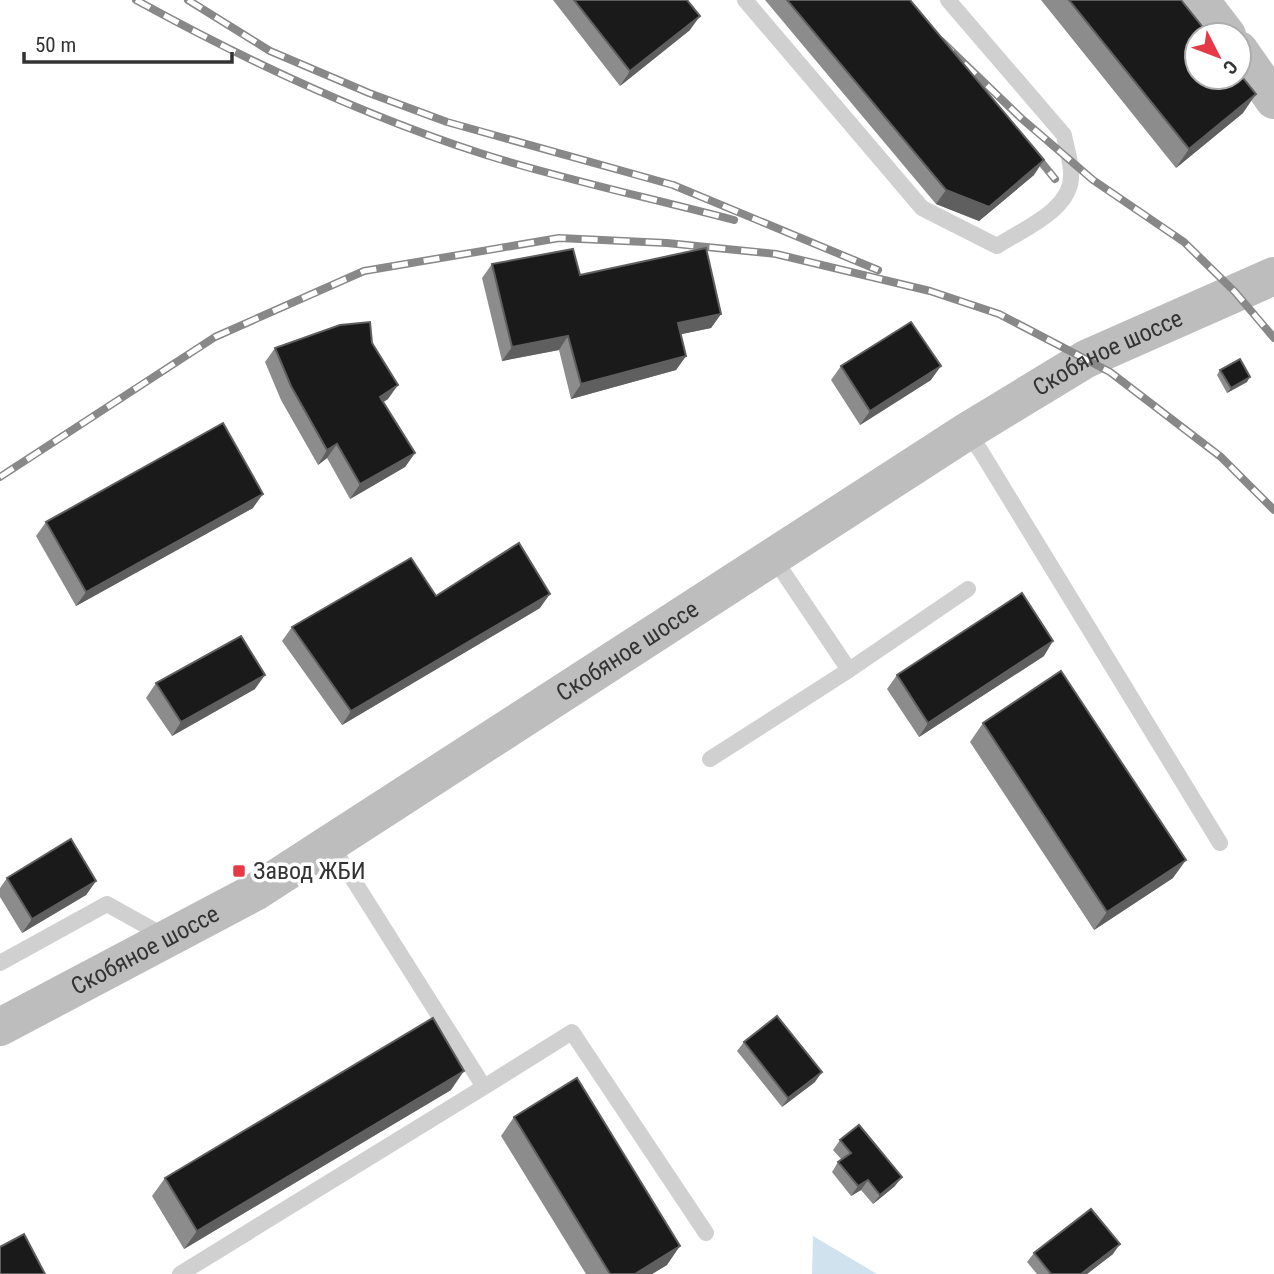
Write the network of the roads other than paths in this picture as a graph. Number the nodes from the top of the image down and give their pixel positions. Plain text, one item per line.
1 (745, 0) edge
2 (948, 0) edge
3 (1200, 0) edge
4 (1216, 21) edge
5 (1253, 70) edge
6 (1274, 100) edge
7 (1269, 274) edge
8 (966, 432) junction
9 (773, 557) junction
10 (968, 589) dead end
11 (849, 670) junction
12 (710, 759) dead end
13 (330, 843) junction
14 (1220, 844) dead end
15 (168, 938) junction
16 (0, 963) edge
17 (0, 1027) edge
18 (484, 1087) junction
19 (706, 1233) dead end
20 (180, 1274) edge

1 - 2 lane
3 - 4 main road
5 - 6 main road
7 - 8 main road, Скобяное шоссе
8 - 9 main road, Скобяное шоссе
8 - 14 lane
9 - 11 lane
9 - 13 main road, Скобяное шоссе
10 - 11 lane
11 - 12 lane
13 - 15 main road, Скобяное шоссе
13 - 18 lane
15 - 16 lane
15 - 17 main road, Скобяное шоссе
18 - 19 lane
18 - 20 lane

